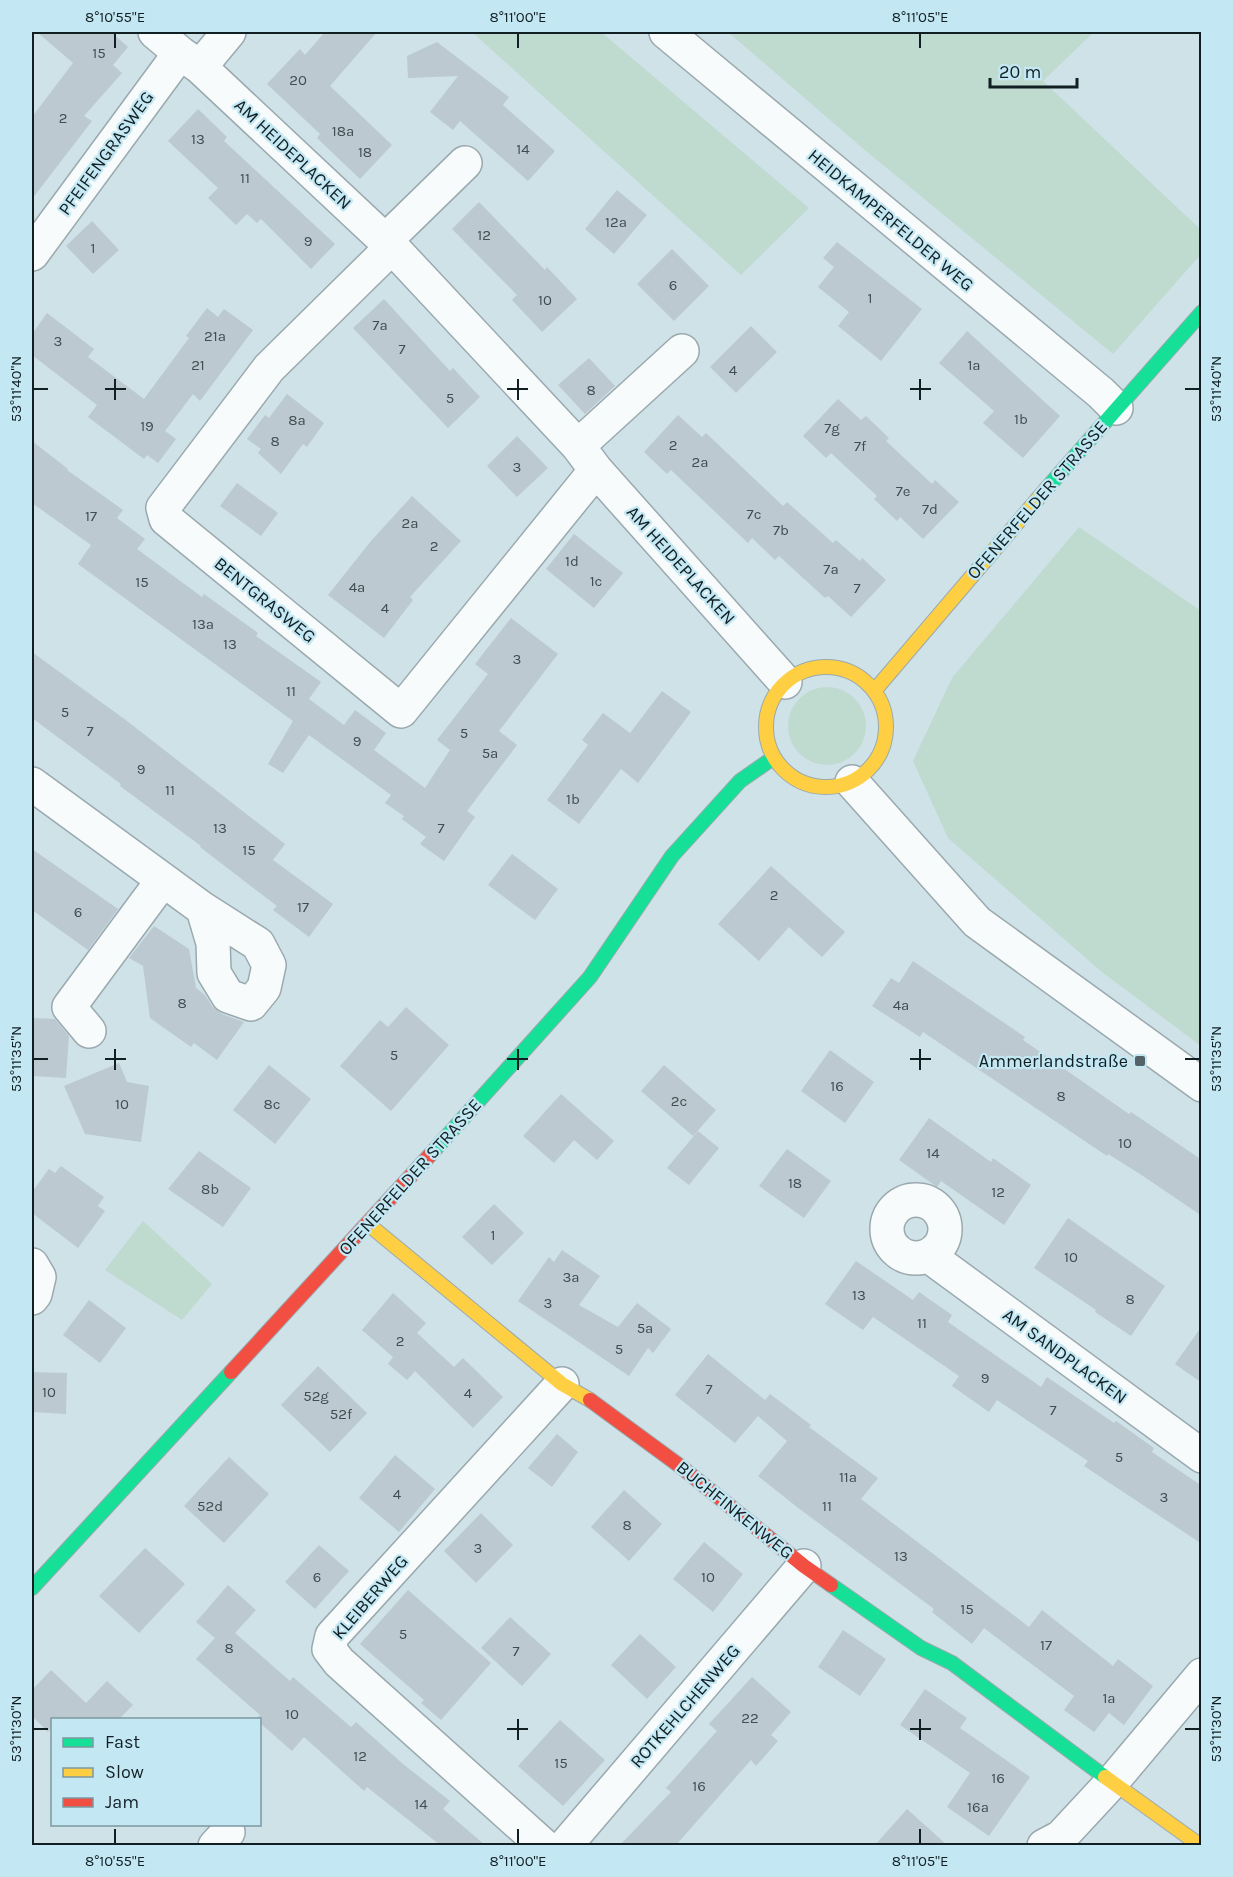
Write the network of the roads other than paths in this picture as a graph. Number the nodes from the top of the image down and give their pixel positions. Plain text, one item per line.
1 (155, 32) edge
2 (229, 32) edge
3 (666, 32) edge
4 (190, 60) junction
5 (465, 163) dead end
6 (389, 244) junction
7 (32, 254) edge
8 (1202, 312) edge
9 (682, 351) dead end
10 (1116, 408) junction
11 (587, 458) junction
12 (785, 682) junction
13 (874, 690) junction
14 (773, 758) junction
15 (852, 782) junction
16 (32, 784) edge
17 (163, 880) junction
18 (203, 909) dead end
19 (89, 1031) dead end
20 (1202, 1085) edge
21 (368, 1224) junction
22 (929, 1256) dead end
23 (32, 1265) edge
24 (32, 1298) edge
25 (562, 1384) junction
26 (1202, 1456) edge
27 (804, 1566) junction
28 (32, 1588) edge
29 (1202, 1676) edge
30 (1112, 1782) junction
31 (544, 1845) edge
32 (565, 1845) edge
33 (1044, 1845) edge
34 (1201, 1845) edge

1 - 4 street, AM HEIDEPLACKEN
2 - 4 street
3 - 10 street, HEIDKAMPERFELDER WEG
4 - 6 street, AM HEIDEPLACKEN
4 - 7 street, PFEIFENGRASWEG
5 - 6 street
6 - 11 street, AM HEIDEPLACKEN
6 - 11 street, BENTGRASWEG
8 - 10 street, OFENERFELDER STRASSE
9 - 11 street
10 - 13 street, OFENERFELDER STRASSE
11 - 12 street, AM HEIDEPLACKEN
12 - 13 street
12 - 14 street
13 - 15 street
14 - 15 street
14 - 21 street, OFENERFELDER STRASSE
15 - 20 street
16 - 17 street
17 - 18 street
17 - 19 street
21 - 25 street, BUCHFINKENWEG
21 - 28 street, OFENERFELDER STRASSE
22 - 26 street, AM SANDPLACKEN
23 - 24 street
25 - 27 street, BUCHFINKENWEG
25 - 31 street, KLEIBERWEG
27 - 30 street, BUCHFINKENWEG
27 - 32 street, ROTKEHLCHENWEG
29 - 30 street
30 - 33 street
30 - 34 street, BUCHFINKENWEG

